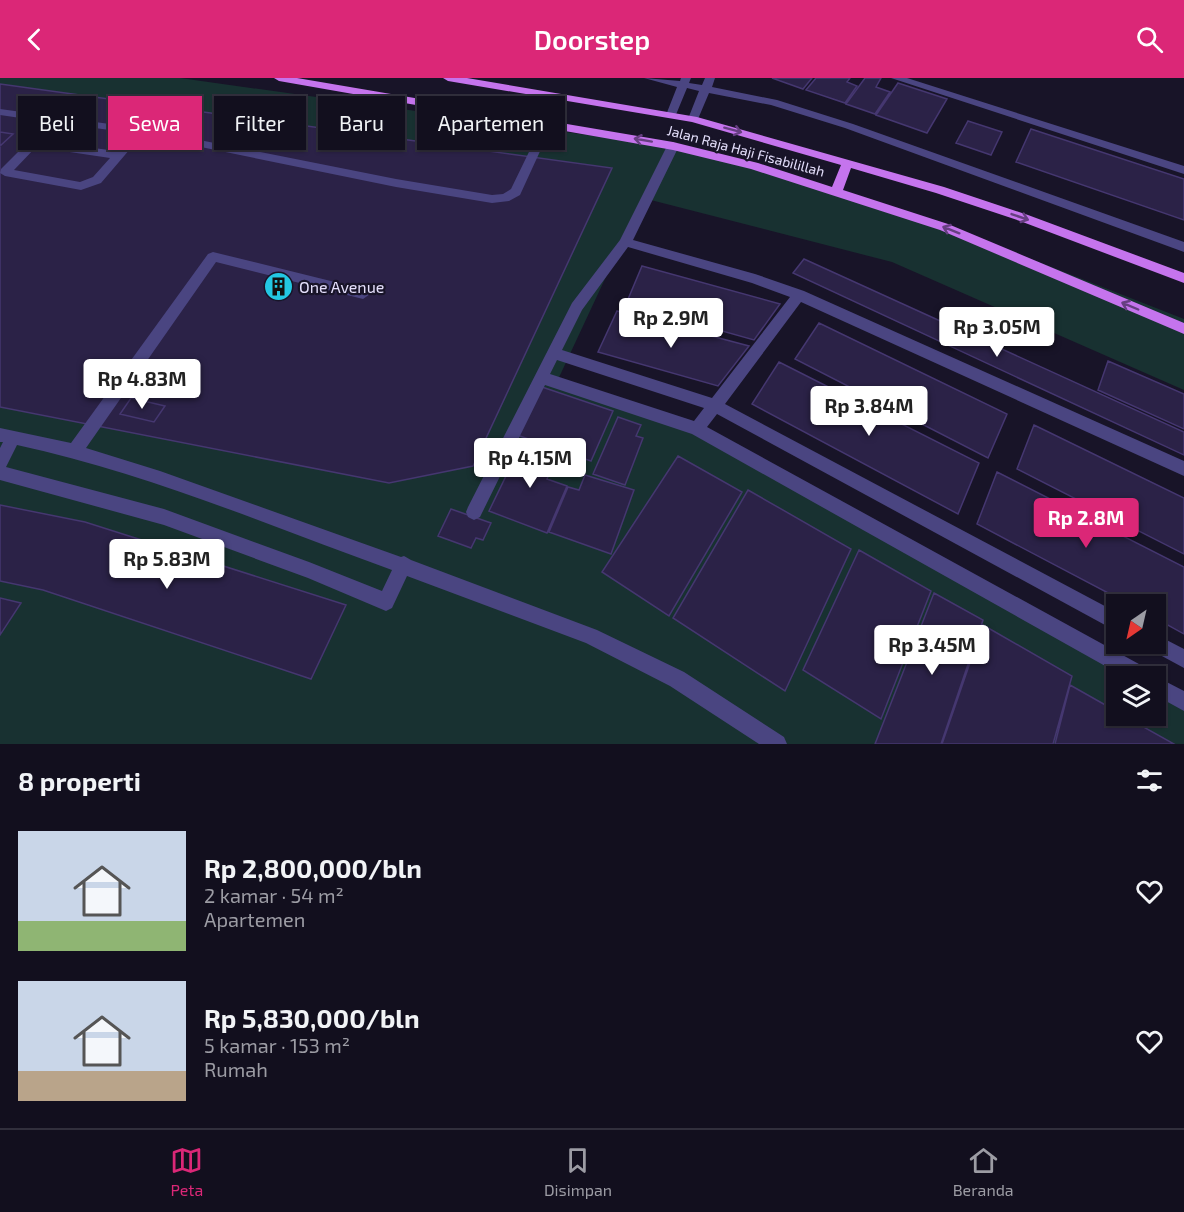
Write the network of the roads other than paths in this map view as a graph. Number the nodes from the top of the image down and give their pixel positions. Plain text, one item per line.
1 (279, 78) edge
2 (448, 78) edge
3 (649, 78) edge
4 (896, 78) edge
5 (684, 81) edge
6 (708, 83) edge
7 (417, 101) edge
8 (0, 112) edge
9 (18, 115) edge
10 (671, 115) junction
11 (693, 119) junction
12 (565, 126) edge
13 (202, 144) edge
14 (673, 146) junction
15 (27, 150) edge
16 (83, 150) edge
17 (122, 150) edge
18 (535, 150) edge
19 (118, 155) junction
20 (848, 162) junction
21 (1184, 170) edge
22 (2, 174) edge
23 (836, 192) junction
24 (625, 242) junction
25 (1184, 247) edge
26 (1184, 278) edge
27 (363, 294) dead end
28 (799, 295) junction
29 (1184, 329) edge
30 (553, 353) junction
31 (540, 377) junction
32 (716, 406) junction
33 (697, 429) junction
34 (6, 436) edge
35 (75, 451) junction
36 (0, 464) edge
37 (1184, 469) edge
38 (0, 472) edge
39 (474, 512) dead end
40 (404, 564) junction
41 (1106, 617) edge
42 (1166, 649) edge
43 (1184, 659) edge
44 (1123, 666) edge
45 (1166, 691) edge
46 (1184, 701) edge
47 (777, 744) edge

1 - 7 main road, Jalan Raja Haji Fisabilillah
2 - 10 main road, Jalan Raja Haji Fisabilillah
3 - 5 street
4 - 21 street
5 - 6 street
5 - 10 street
6 - 11 street
6 - 25 street
8 - 9 street
10 - 11 main road, Jalan Raja Haji Fisabilillah
11 -> 20 main road, Jalan Raja Haji Fisabilillah
14 -> 12 main road, Jalan Raja Haji Fisabilillah
13 - 18 street
14 - 23 main road, Jalan Raja Haji Fisabilillah
14 - 24 street
15 - 22 street
16 - 19 street
17 - 19 street
19 - 22 street
20 - 23 main road
20 -> 26 main road, Jalan Raja Haji Fisabilillah
29 -> 23 main road, Jalan Raja Haji Fisabilillah
24 - 28 street
24 - 30 street
27 - 35 street
28 - 32 street
28 - 37 street
30 - 31 street
30 - 32 street
31 - 33 street
31 - 39 street
32 - 33 street
32 - 41 street
33 - 44 street
34 - 35 street
34 - 36 street
35 - 40 street
38 - 40 street
40 - 47 street
42 - 43 street
45 - 46 street

